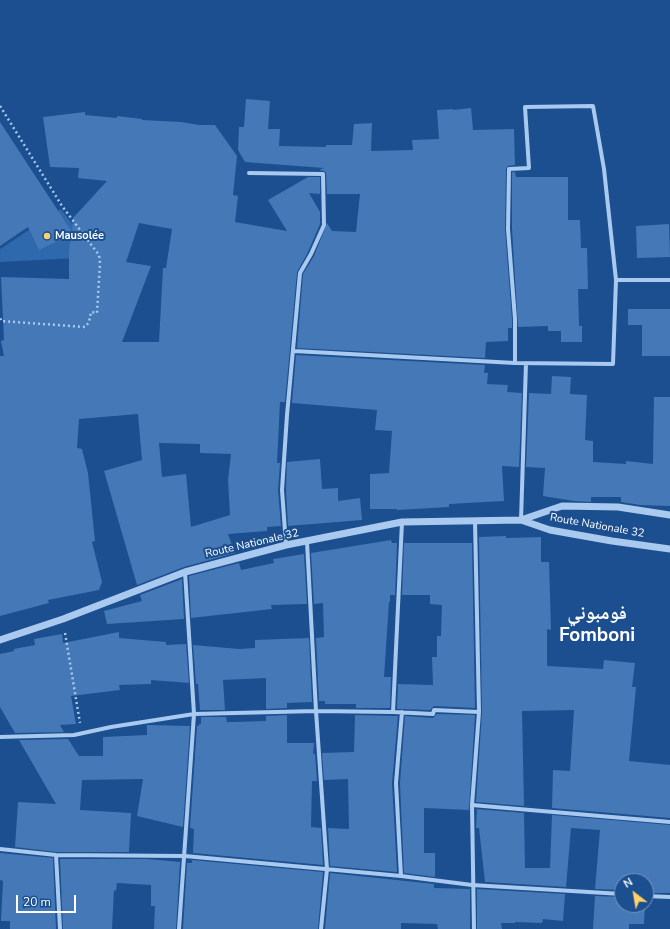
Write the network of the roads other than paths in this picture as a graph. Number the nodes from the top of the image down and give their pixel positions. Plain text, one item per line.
1 (249, 173) dead end
2 (616, 280) junction
3 (670, 280) edge
4 (294, 351) junction
5 (515, 363) junction
6 (526, 363) junction
7 (670, 515) edge
8 (521, 520) junction
9 (475, 521) junction
10 (402, 522) junction
11 (307, 542) junction
12 (286, 545) junction
13 (670, 549) edge
14 (184, 572) junction
15 (0, 640) edge
16 (316, 711) junction
17 (393, 712) junction
18 (402, 712) junction
19 (479, 712) junction
20 (194, 714) junction
21 (0, 737) edge
22 (472, 805) junction
23 (670, 822) edge
24 (0, 850) edge
25 (56, 855) junction
26 (184, 856) junction
27 (327, 868) junction
28 (401, 876) junction
29 (472, 885) junction
30 (614, 894) edge
31 (654, 896) edge
32 (670, 897) edge
33 (60, 929) edge
34 (179, 929) edge
35 (321, 929) edge
36 (474, 929) edge

1 - 4 street
2 - 3 street
2 - 5 street
2 - 6 street
4 - 5 street
4 - 12 street
5 - 6 street
6 - 8 street
7 - 8 street, Route Nationale 32
8 - 9 street, Route Nationale 32
8 - 13 street, Route Nationale 32
9 - 10 street, Route Nationale 32
9 - 19 street
10 - 11 street, Route Nationale 32
10 - 17 street
11 - 12 street, Route Nationale 32
11 - 16 street
12 - 14 street, Route Nationale 32
14 - 15 street, Route Nationale 32
14 - 20 street
16 - 17 street
16 - 20 street
16 - 27 street
17 - 18 street
18 - 19 street
18 - 28 street
19 - 22 street
20 - 21 street
20 - 26 street
22 - 23 street
22 - 29 street
24 - 25 street
25 - 26 street
25 - 33 street
26 - 27 street
26 - 34 street
27 - 28 street
27 - 35 street
28 - 29 street
29 - 30 street
29 - 36 street
31 - 32 street

